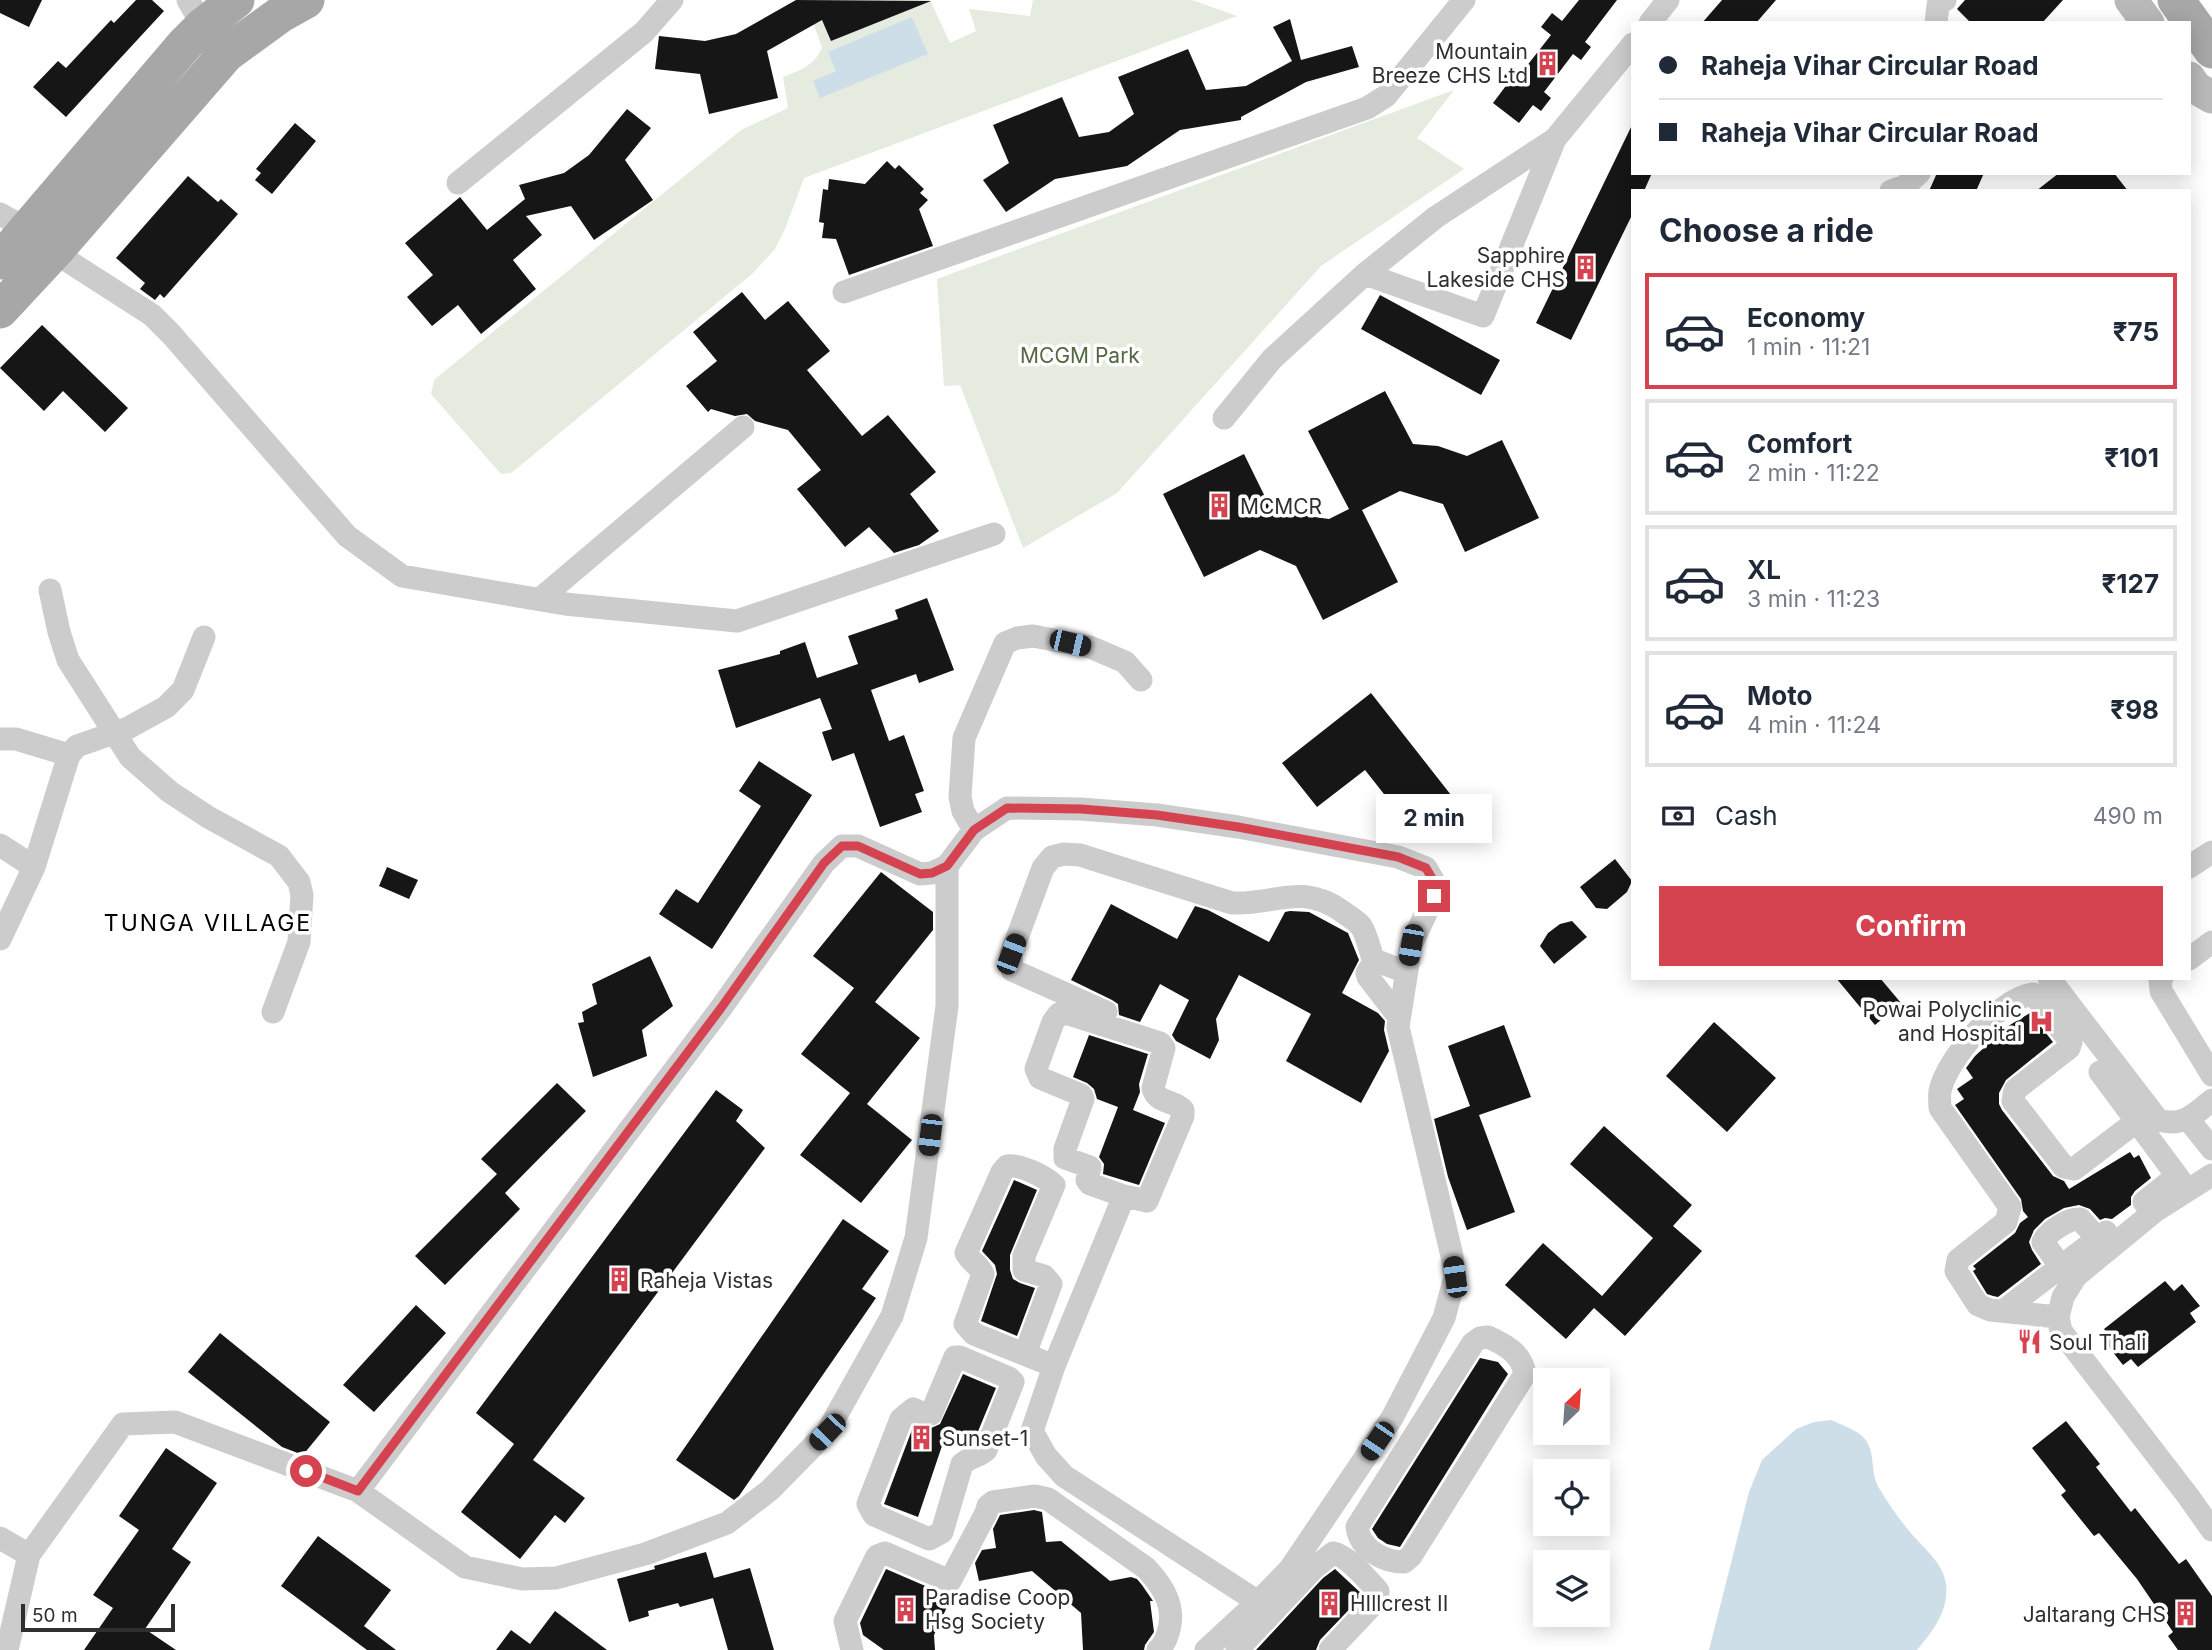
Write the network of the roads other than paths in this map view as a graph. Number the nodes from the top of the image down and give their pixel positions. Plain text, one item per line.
1 (236, 0) edge
2 (306, 0) edge
3 (672, 0) edge
4 (1464, 0) edge
5 (1668, 0) edge
6 (1945, 0) edge
7 (2131, 0) edge
8 (195, 13) edge
9 (1652, 21) edge
10 (1936, 21) edge
11 (2147, 21) edge
12 (1631, 46) edge
13 (2191, 81) edge
14 (2212, 97) edge
15 (1555, 139) junction
16 (1918, 175) edge
17 (458, 183) dead end
18 (1897, 189) edge
19 (13, 222) edge
20 (54, 252) junction
21 (0, 261) edge
22 (1365, 274) junction
23 (844, 292) dead end
24 (0, 310) edge
25 (1224, 418) dead end
26 (743, 427) dead end
27 (994, 534) dead end
28 (50, 590) dead end
29 (540, 599) junction
30 (204, 637) dead end
31 (1140, 680) dead end
32 (116, 732) junction
33 (0, 739) edge
34 (69, 755) junction
35 (974, 830) junction
36 (0, 845) edge
37 (2212, 852) edge
38 (947, 866) junction
39 (2191, 866) edge
40 (34, 867) junction
41 (0, 939) edge
42 (2212, 942) edge
43 (2191, 958) edge
44 (1374, 962) junction
45 (1406, 972) junction
46 (2051, 980) edge
47 (2160, 980) edge
48 (273, 1012) dead end
49 (1106, 1012) dead end
50 (1399, 1017) junction
51 (2100, 1072) dead end
52 (2212, 1075) edge
53 (2212, 1100) edge
54 (2188, 1119) junction
55 (2137, 1121) junction
56 (2212, 1149) edge
57 (2212, 1175) edge
58 (2182, 1182) junction
59 (1124, 1196) junction
60 (2097, 1238) junction
61 (2061, 1267) junction
62 (2003, 1311) junction
63 (2058, 1317) junction
64 (1025, 1354) junction
65 (1054, 1366) junction
66 (1000, 1416) junction
67 (1392, 1418) junction
68 (1032, 1431) junction
69 (1414, 1434) junction
70 (358, 1491) junction
71 (2212, 1531) edge
72 (0, 1538) edge
73 (29, 1555) junction
74 (1258, 1602) junction
75 (7, 1650) edge
76 (852, 1650) edge
77 (1158, 1650) edge
78 (1206, 1650) edge
79 (1237, 1650) edge
80 (1330, 1650) edge

1 - 8 main road
2 - 20 main road
3 - 17 street
4 - 23 street
5 - 9 street
6 - 10 street
7 - 11 street
8 - 19 main road
12 - 15 street
13 - 14 street
15 - 22 street
15 - 22 street
16 - 18 street
19 - 20 street
19 - 21 main road
20 - 24 main road
20 - 29 street
22 - 25 street
26 - 29 street
27 - 29 street
28 - 32 street
30 - 32 street
31 - 35 street
32 - 34 street
32 - 48 street
33 - 34 street
34 - 40 street
35 - 38 street
35 - 45 street
36 - 40 street
37 - 39 street
38 - 70 street
38 - 70 street
40 - 41 street
42 - 43 street
44 - 45 street
44 - 49 street
44 - 50 street
45 - 50 street
46 - 54 street
47 - 52 street
50 - 67 street
51 - 55 street
53 - 54 street
54 - 56 street
55 - 58 street
55 - 62 street
57 - 58 street
58 - 60 street
58 - 63 street
59 - 59 street
59 - 65 street
60 - 61 street
60 - 61 street
61 - 62 street
62 - 63 street
63 - 71 street
64 - 64 street
64 - 65 street
65 - 68 street
66 - 66 street
66 - 68 street
67 - 69 street
67 - 74 street
68 - 74 street
69 - 69 street
70 - 73 street
72 - 73 street
73 - 75 street
74 - 78 street
76 - 77 street
79 - 80 street

